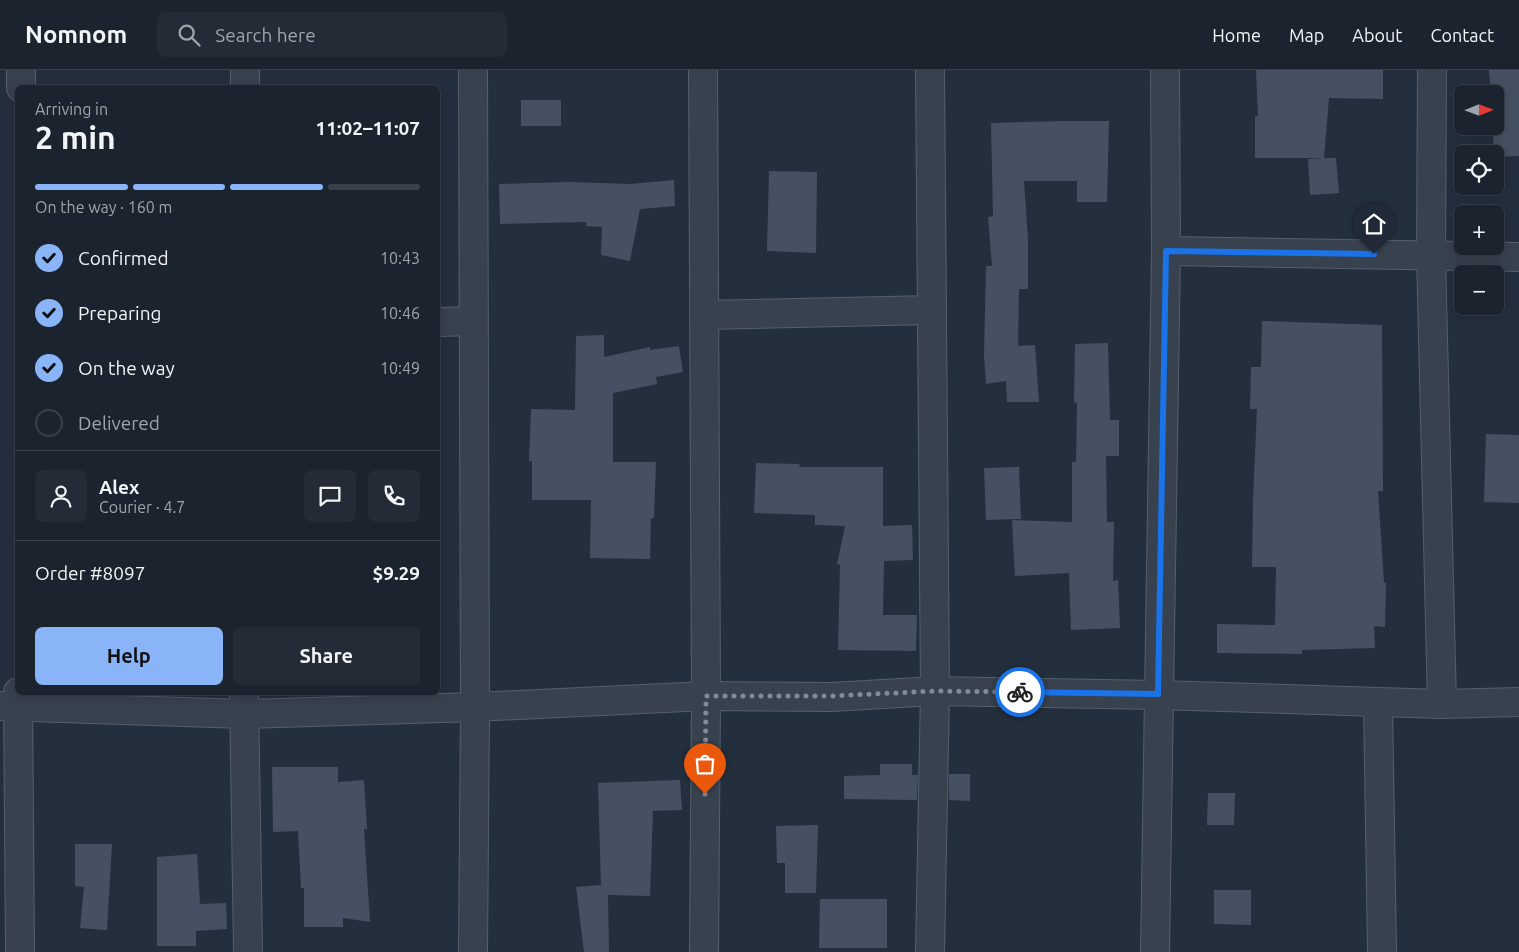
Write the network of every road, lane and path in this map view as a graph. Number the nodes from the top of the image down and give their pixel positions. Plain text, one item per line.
1 (21, 70) edge
2 (245, 70) edge
3 (473, 70) edge
4 (703, 70) edge
5 (930, 70) edge
6 (1165, 70) edge
7 (1432, 70) edge
8 (21, 85) edge
9 (245, 85) edge
10 (1166, 251) junction
11 (1430, 255) junction
12 (1519, 257) edge
13 (932, 310) junction
14 (704, 315) junction
15 (473, 321) junction
16 (440, 322) edge
17 (935, 691) junction
18 (1158, 694) junction
19 (706, 696) junction
20 (12, 702) edge
21 (1378, 702) junction
22 (1519, 702) edge
23 (244, 703) edge
24 (1442, 704) junction
25 (476, 707) junction
26 (20, 952) edge
27 (248, 952) edge
28 (473, 952) edge
29 (704, 952) edge
30 (930, 952) edge
31 (1155, 952) edge
32 (1382, 952) edge

1 - 8 street
2 - 9 street
3 - 15 street
4 - 14 street
5 - 13 street
6 - 10 street
7 - 11 street
10 - 11 street
10 - 18 street
11 - 12 street
11 - 24 street
13 - 14 street
13 - 17 street
14 - 19 street
15 - 16 street
15 - 25 street
17 - 18 street
17 - 19 street
17 - 30 street
18 - 21 street
18 - 31 street
19 - 25 street
19 - 29 street
20 - 23 street
20 - 26 street
21 - 24 street
21 - 32 street
22 - 24 street
23 - 25 street
23 - 27 street
25 - 28 street

